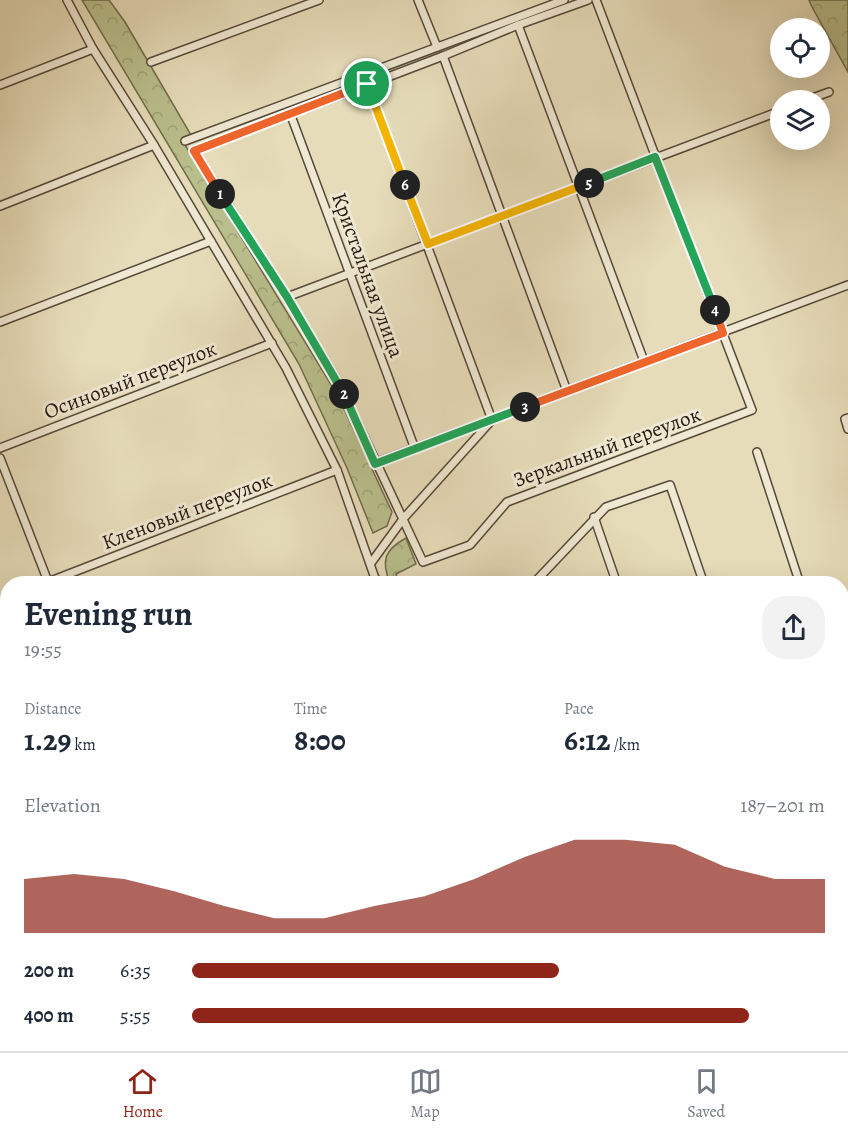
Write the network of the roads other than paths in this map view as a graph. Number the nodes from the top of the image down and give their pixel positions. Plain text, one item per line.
1 (67, 0) edge
2 (319, 0) edge
3 (418, 0) edge
4 (564, 0) edge
5 (588, 0) edge
6 (596, 0) edge
7 (518, 25) junction
8 (437, 47) junction
9 (93, 49) junction
10 (443, 56) junction
11 (151, 62) dead end
12 (367, 84) junction
13 (0, 85) edge
14 (290, 113) junction
15 (770, 115) edge
16 (185, 141) dead end
17 (154, 145) junction
18 (655, 157) junction
19 (580, 187) junction
20 (0, 206) edge
21 (503, 216) junction
22 (211, 241) junction
23 (428, 244) junction
24 (351, 274) junction
25 (848, 285) edge
26 (287, 297) junction
27 (0, 322) edge
28 (723, 333) junction
29 (272, 343) junction
30 (644, 361) junction
31 (567, 391) junction
32 (848, 418) edge
33 (492, 420) junction
34 (848, 429) edge
35 (0, 448) edge
36 (415, 449) junction
37 (757, 452) dead end
38 (0, 458) edge
39 (375, 464) junction
40 (337, 470) junction
41 (594, 517) junction
42 (403, 519) junction
43 (371, 564) junction
44 (46, 576) edge
45 (67, 576) edge
46 (375, 576) edge
47 (540, 576) edge
48 (614, 576) edge
49 (701, 576) edge
50 (797, 576) edge

1 - 9 street
2 - 11 street
3 - 8 street
4 - 8 street
5 - 7 street
6 - 18 street
7 - 10 street
7 - 19 street
8 - 16 street
9 - 13 street
9 - 17 street
10 - 12 street
10 - 21 street
12 - 14 street
12 - 23 street
14 - 24 street, Кристальная улица
14 - 26 street
15 - 18 street
17 - 20 street
17 - 22 street
18 - 19 street
18 - 28 street
19 - 21 street
19 - 30 street
21 - 23 street
21 - 31 street
22 - 27 street
22 - 29 street
23 - 24 street
23 - 33 street
24 - 26 street
24 - 36 street, Кристальная улица
25 - 28 street
26 - 39 street
28 - 30 street
28 - 42 street, Зеркальный переулок
29 - 35 street, Осиновый переулок
29 - 40 street
30 - 31 street
31 - 33 street
32 - 34 street
33 - 36 street
33 - 42 street
36 - 39 street
37 - 50 street
38 - 44 street
39 - 42 street
40 - 43 street
40 - 45 street, Кленовый переулок
41 - 47 street
41 - 48 street
41 - 49 street
42 - 43 street
43 - 46 street

